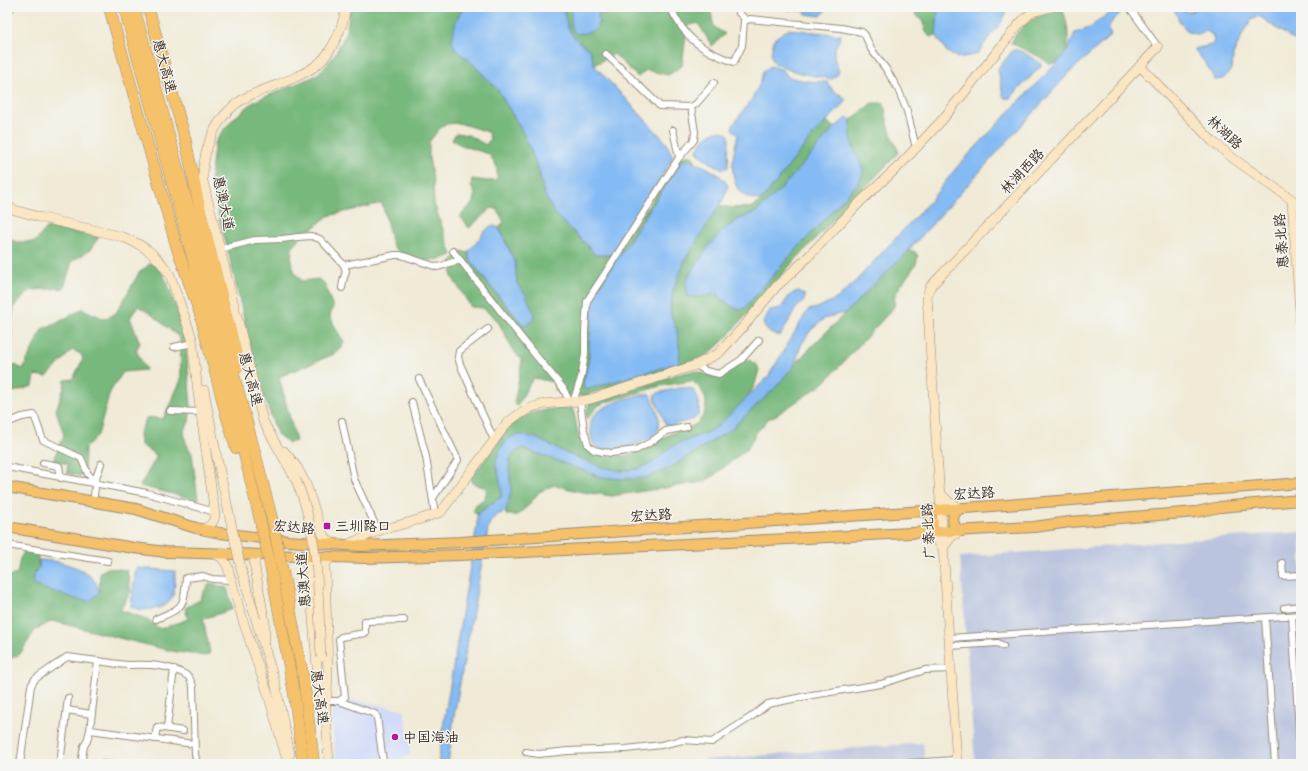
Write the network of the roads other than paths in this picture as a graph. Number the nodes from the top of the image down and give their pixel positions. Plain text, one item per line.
1 (11, 7) edge
2 (109, 7) edge
3 (124, 7) edge
4 (134, 7) edge
5 (148, 7) edge
6 (346, 7) edge
7 (670, 7) edge
8 (738, 7) edge
9 (1052, 7) edge
10 (1129, 7) edge
11 (7, 9) edge
12 (1030, 10) edge
13 (746, 20) junction
14 (1158, 47) joint
15 (606, 54) dead end
16 (1140, 66) junction
17 (714, 83) dead end
18 (691, 107) junction
19 (673, 130) dead end
20 (916, 148) junction
21 (679, 157) junction
22 (1292, 201) junction
23 (7, 206) edge
24 (1301, 206) edge
25 (220, 249) junction
26 (453, 251) dead end
27 (461, 261) junction
28 (344, 265) junction
29 (342, 288) dead end
30 (927, 296) joint
31 (1301, 326) edge
32 (488, 329) dead end
33 (758, 340) dead end
34 (193, 343) junction
35 (174, 347) dead end
36 (696, 365) junction
37 (196, 366) junction
38 (419, 380) dead end
39 (412, 402) dead end
40 (575, 402) junction
41 (170, 411) dead end
42 (201, 412) junction
43 (342, 420) dead end
44 (7, 423) edge
45 (687, 427) dead end
46 (494, 440) junction
47 (275, 441) junction
48 (43, 462) dead end
49 (252, 463) junction
50 (102, 464) dead end
51 (7, 467) edge
52 (60, 478) junction
53 (95, 482) junction
54 (1301, 483) edge
55 (8, 488) edge
56 (940, 492) junction
57 (433, 498) junction
58 (1301, 500) edge
59 (93, 502) junction
60 (961, 508) junction
61 (941, 510) junction
62 (924, 511) junction
63 (215, 512) junction
64 (435, 514) junction
65 (8, 527) edge
66 (196, 528) junction
67 (378, 531) junction
68 (961, 531) junction
69 (941, 532) junction
70 (926, 533) junction
71 (7, 538) edge
72 (336, 544) junction
73 (7, 545) edge
74 (346, 545) junction
75 (942, 548) junction
76 (209, 552) junction
77 (261, 554) junction
78 (296, 556) junction
79 (335, 557) junction
80 (108, 561) dead end
81 (1282, 562) dead end
82 (275, 563) junction
83 (1301, 575) edge
84 (230, 580) junction
85 (1301, 606) edge
86 (1284, 608) dead end
87 (1301, 615) edge
88 (1292, 616) junction
89 (1266, 618) junction
90 (156, 619) dead end
91 (404, 620) dead end
92 (949, 642) junction
93 (1003, 646) dead end
94 (265, 650) junction
95 (98, 661) junction
96 (174, 669) junction
97 (951, 669) junction
98 (68, 698) dead end
99 (326, 701) junction
100 (339, 701) junction
101 (67, 710) junction
102 (92, 714) junction
103 (167, 728) junction
104 (90, 730) junction
105 (183, 731) dead end
106 (155, 739) junction
107 (194, 744) junction
108 (526, 752) dead end
109 (956, 762) edge
110 (20, 764) edge
111 (60, 764) edge
112 (81, 764) edge
113 (197, 764) edge
114 (288, 764) edge
115 (292, 764) edge
116 (303, 764) edge
117 (314, 764) edge
118 (329, 764) edge
119 (382, 764) edge
120 (894, 764) edge
121 (1275, 764) edge
122 (1301, 764) edge

1 - 11 street
2 - 49 highway
3 - 49 highway, 惠大高速
4 - 49 highway, 惠大高速
5 - 49 highway
6 - 25 street, 惠澳大道
7 - 13 street
8 - 13 street
9 - 12 street
10 - 14 street
12 - 20 street
13 - 20 street
14 - 16 street, 林湖西路
15 - 18 street
16 - 22 street, 林湖路
16 - 30 street, 林湖西路
17 - 18 street
18 - 21 street
19 - 21 street
20 - 36 street
21 - 40 street
22 - 24 street, 林湖路
22 - 31 street, 惠泰北路
23 - 34 street
25 - 28 street
25 - 47 street, 惠澳大道
26 - 27 street
27 - 28 street
27 - 40 street
28 - 29 street
30 - 56 street, 广泰北路
32 - 46 street
33 - 36 street
34 - 35 street
34 - 37 street
36 - 40 street
37 - 42 street
37 - 94 street, bridge
38 - 57 street
39 - 57 street
40 - 45 street
40 - 46 street
41 - 42 street
42 - 63 street
43 - 67 street
44 - 53 street
46 - 64 street
47 - 72 street
47 - 99 street, 惠澳大道, bridge
48 - 52 street
49 - 82 highway, 惠大高速, bridge
49 - 82 highway, 惠大高速, bridge
50 - 53 street
51 - 52 street
52 - 53 street
53 - 59 street
53 - 63 street
54 - 60 main road, 宏达路
55 - 59 main road, 宏达路
56 - 60 street
56 - 61 street, 广泰北路
56 - 62 street
57 - 64 street
58 - 68 main road, 宏达路
59 - 66 main road, 宏达路
60 - 61 main road, 宏达路
60 - 68 main road
61 - 62 main road, 宏达路
61 - 69 street, 广泰北路
62 - 70 main road
62 - 74 main road, 宏达路
63 - 66 street
64 - 67 street
65 - 71 street
65 - 76 main road, 宏达路
66 - 72 main road, 宏达路
67 - 74 street
68 - 69 main road, 宏达路
68 - 75 street
69 - 70 main road, 宏达路
69 - 75 street, 广泰北路
70 - 75 street
70 - 79 main road, 宏达路
72 - 74 main road, 宏达路
73 - 80 street
75 - 92 street, 广泰北路
76 - 77 main road, 宏达路
76 - 84 street
77 - 78 main road, 宏达路
77 - 94 street
78 - 79 main road, 宏达路
78 - 99 street
79 - 99 street
81 - 83 street
82 - 116 highway, 惠大高速
82 - 117 highway, 惠大高速
84 - 90 street
84 - 114 street
85 - 86 street
87 - 88 street
88 - 89 street
88 - 122 street
89 - 92 street
89 - 121 street
91 - 100 street
92 - 93 street
92 - 97 street, 广泰北路
94 - 115 street
95 - 96 street
95 - 102 street
95 - 110 street
96 - 103 street
96 - 107 street
97 - 108 street
97 - 109 street, 广泰北路
98 - 101 street
99 - 100 street
99 - 118 street
100 - 119 street
101 - 102 street
101 - 111 street
102 - 104 street
103 - 105 street
103 - 106 street
104 - 106 street
104 - 112 street
106 - 107 street
107 - 113 street
109 - 120 street

